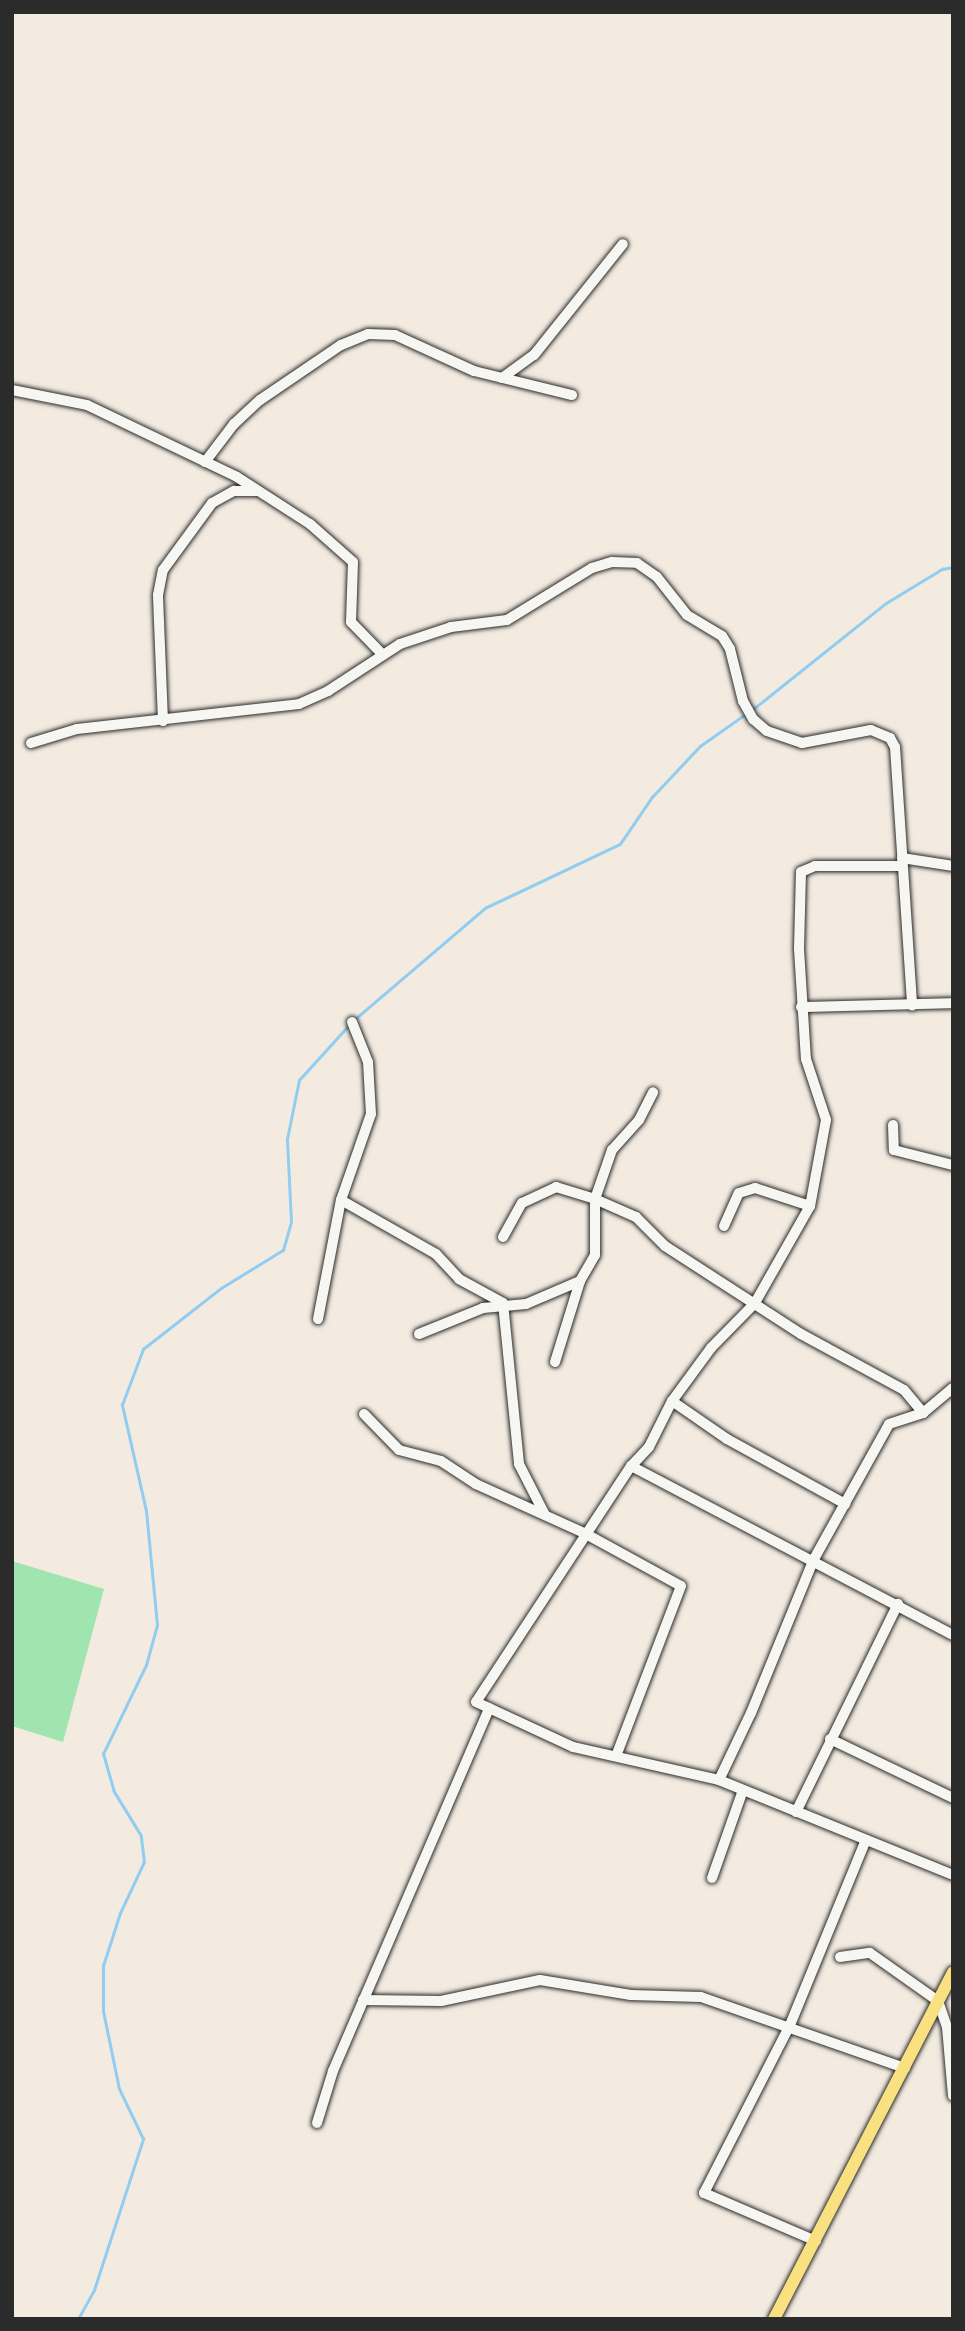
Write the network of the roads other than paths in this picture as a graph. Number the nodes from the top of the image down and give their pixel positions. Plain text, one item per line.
1 (623, 244) dead end
2 (502, 378) junction
3 (12, 390) edge
4 (572, 395) dead end
5 (205, 461) junction
6 (262, 491) junction
7 (382, 654) junction
8 (163, 720) junction
9 (31, 743) dead end
10 (902, 862) junction
11 (953, 866) edge
12 (953, 1003) edge
13 (912, 1005) junction
14 (801, 1007) junction
15 (352, 1022) dead end
16 (653, 1092) dead end
17 (893, 1125) dead end
18 (953, 1166) edge
19 (595, 1199) junction
20 (341, 1200) junction
21 (810, 1206) junction
22 (724, 1226) dead end
23 (503, 1237) dead end
24 (580, 1281) junction
25 (503, 1303) junction
26 (755, 1303) junction
27 (318, 1319) dead end
28 (419, 1335) dead end
29 (555, 1362) dead end
30 (953, 1388) edge
31 (672, 1401) junction
32 (923, 1413) junction
33 (364, 1414) dead end
34 (631, 1466) junction
35 (845, 1504) junction
36 (545, 1515) junction
37 (586, 1534) junction
38 (814, 1559) junction
39 (898, 1605) junction
40 (953, 1635) edge
41 (488, 1709) junction
42 (830, 1739) junction
43 (616, 1756) junction
44 (719, 1780) junction
45 (743, 1790) junction
46 (953, 1798) edge
47 (796, 1812) junction
48 (866, 1840) junction
49 (953, 1875) edge
50 (712, 1878) dead end
51 (840, 1957) dead end
52 (953, 1972) edge
53 (363, 2000) junction
54 (938, 2001) junction
55 (790, 2025) junction
56 (905, 2068) junction
57 (953, 2096) edge
58 (317, 2123) dead end
59 (816, 2241) junction
60 (774, 2319) edge

1 - 2 street
2 - 4 street
2 - 5 street
3 - 5 street
5 - 6 street
6 - 7 street
6 - 8 street
7 - 8 street
7 - 10 street
8 - 9 street
10 - 11 street
10 - 13 street
10 - 14 street
12 - 13 street
13 - 14 street
14 - 21 street
15 - 20 street
16 - 19 street
17 - 18 street
19 - 23 street
19 - 24 street
19 - 26 street
20 - 25 street
20 - 27 street
21 - 22 street
21 - 26 street
24 - 25 street
24 - 29 street
25 - 28 street
25 - 36 street
26 - 31 street
26 - 32 street
30 - 32 street
31 - 34 street
31 - 35 street
32 - 35 street
33 - 36 street
34 - 37 street
34 - 38 street
35 - 38 street
36 - 37 street
37 - 41 street
37 - 43 street
38 - 39 street
38 - 44 street
39 - 40 street
39 - 42 street
41 - 43 street
41 - 53 street
42 - 46 street
42 - 47 street
43 - 44 street
44 - 45 street
45 - 47 street
45 - 50 street
47 - 48 street
48 - 49 street
48 - 55 street
51 - 54 street
52 - 54 main road
53 - 55 street
53 - 58 street
54 - 56 main road
54 - 57 street
55 - 56 street
55 - 59 street
56 - 59 main road
59 - 60 main road

